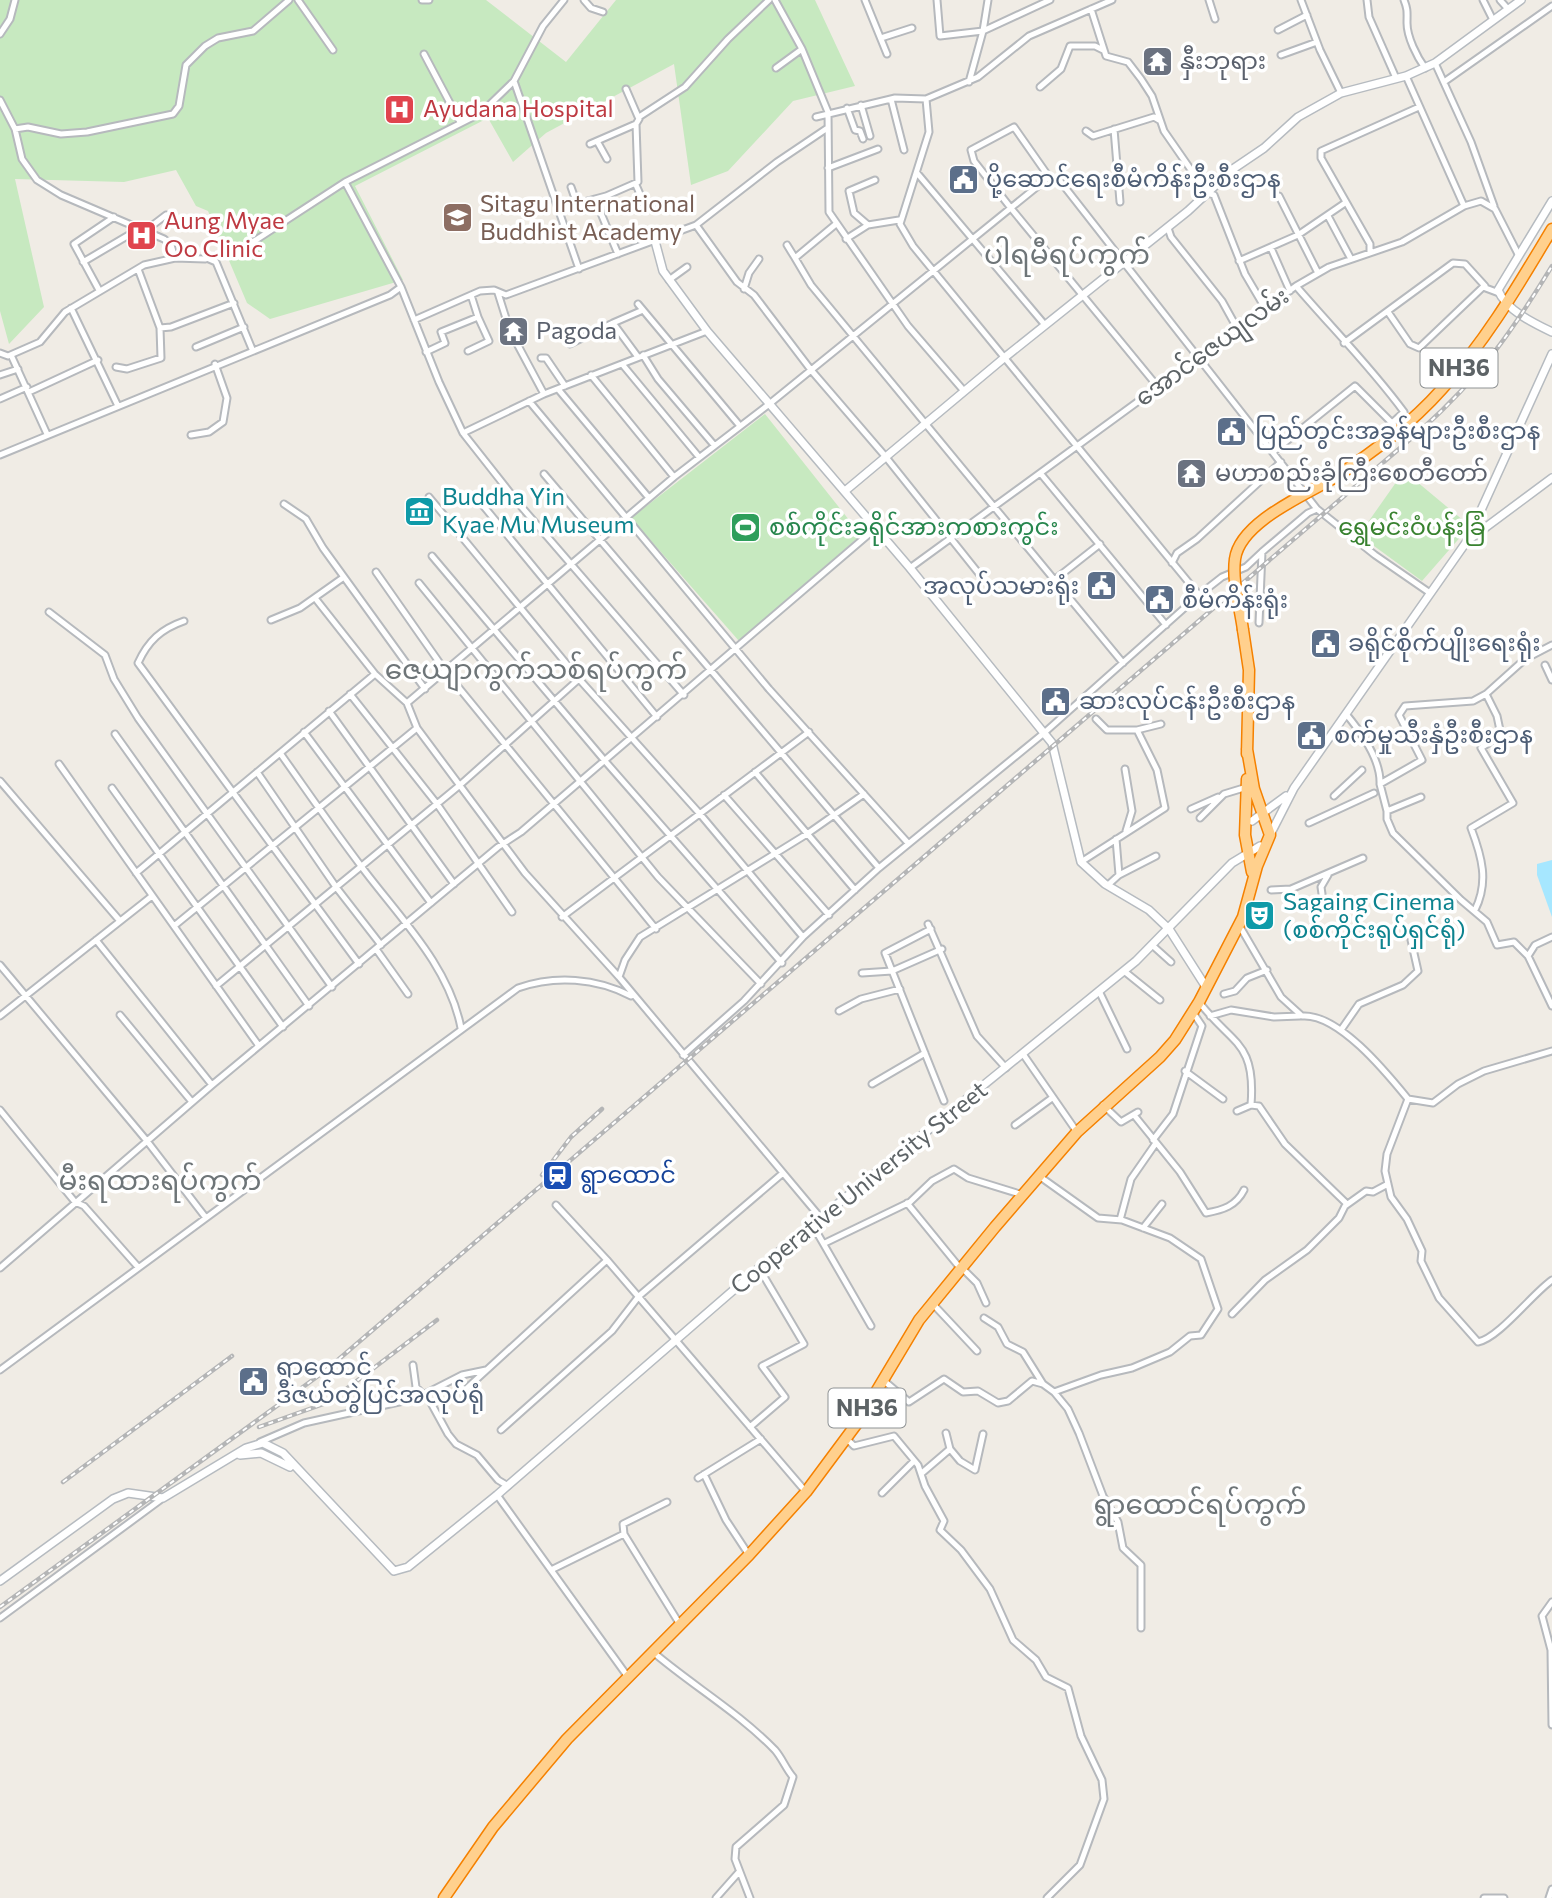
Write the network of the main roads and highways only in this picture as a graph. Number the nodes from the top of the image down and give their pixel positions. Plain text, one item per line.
1 (1552, 229) edge
2 (1247, 749) junction
3 (1264, 818) junction
4 (1245, 834) junction
5 (1262, 843) junction
6 (1251, 893) junction
7 (444, 1898) edge

1 - 2 highway, NH36, bridge
2 - 3 highway, NH36
2 - 4 highway, NH36
3 - 4 highway
3 - 5 highway, NH36
4 - 5 highway, NH36
5 - 6 highway, NH36
5 - 6 highway, NH36
6 - 7 highway, NH36

